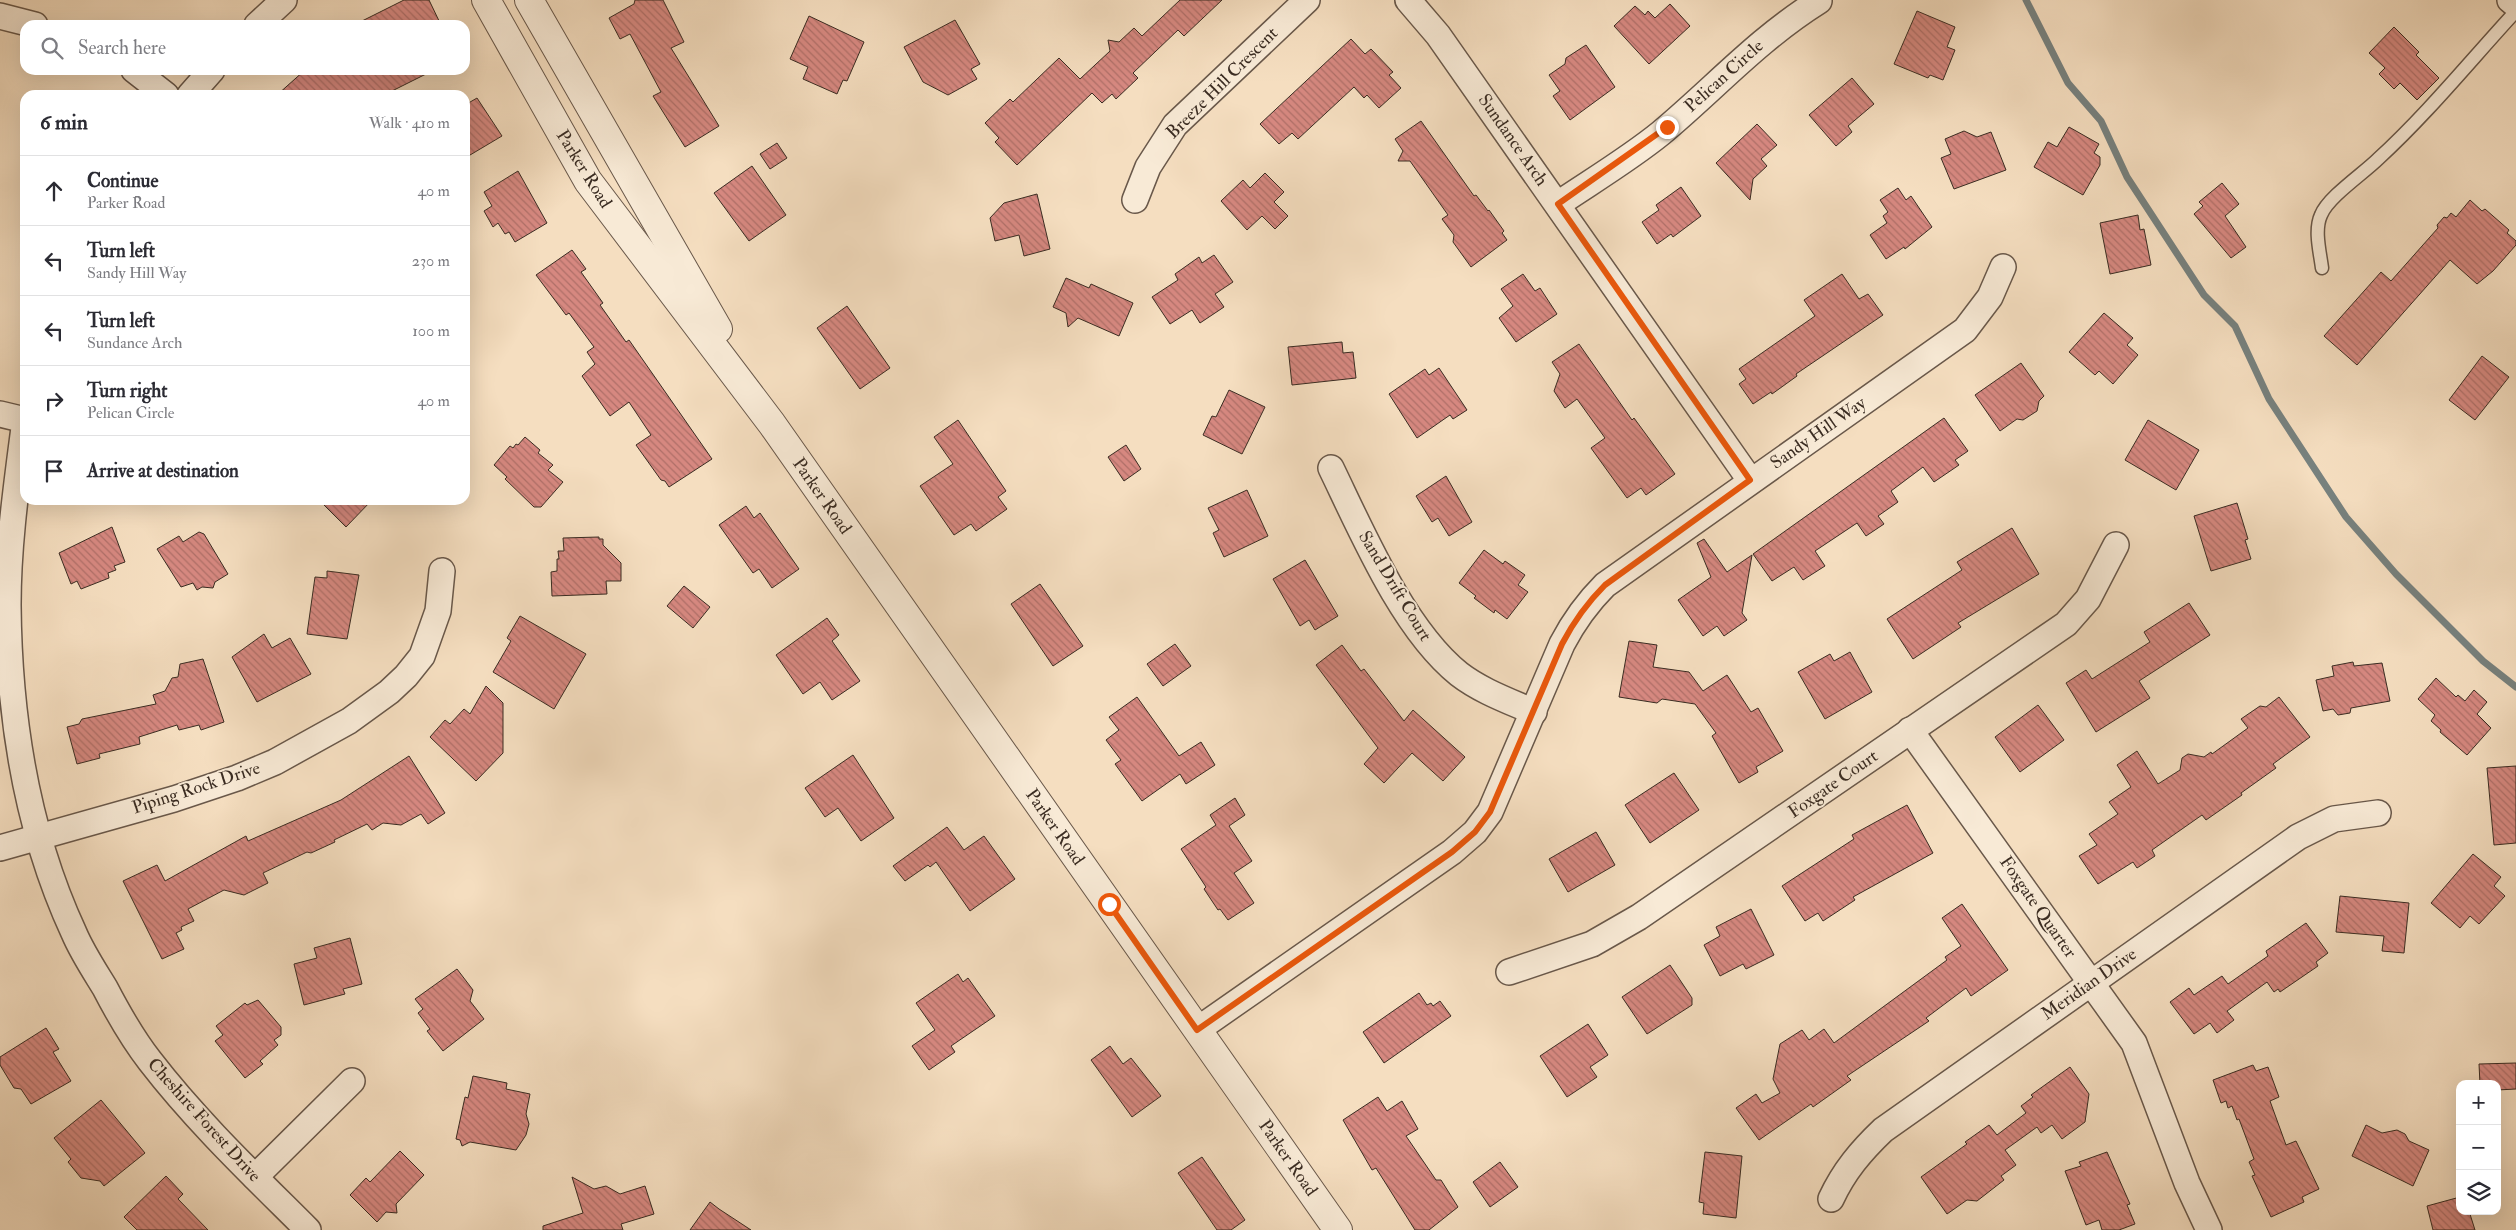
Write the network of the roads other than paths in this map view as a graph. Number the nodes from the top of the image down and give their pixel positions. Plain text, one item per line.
1 (284, 0) edge
2 (486, 0) edge
3 (529, 0) edge
4 (1307, 0) edge
5 (1408, 0) edge
6 (2510, 0) edge
7 (1819, 2) dead end
8 (2516, 6) edge
9 (2516, 11) edge
10 (0, 16) edge
11 (262, 20) edge
12 (20, 21) edge
13 (140, 75) edge
14 (208, 75) edge
15 (160, 90) edge
16 (194, 90) edge
17 (1135, 200) dead end
18 (1558, 204) junction
19 (2004, 267) dead end
20 (2322, 268) dead end
21 (0, 414) edge
22 (20, 419) edge
23 (772, 424) junction
24 (20, 460) edge
25 (1331, 468) dead end
26 (1750, 480) junction
27 (2116, 544) dead end
28 (442, 571) dead end
29 (1534, 712) junction
30 (1910, 730) junction
31 (2378, 813) dead end
32 (39, 836) junction
33 (0, 848) edge
34 (1509, 972) dead end
35 (2091, 983) junction
36 (1197, 1030) junction
37 (352, 1081) dead end
38 (255, 1177) junction
39 (1831, 1199) dead end
40 (308, 1230) edge
41 (1338, 1230) edge
42 (2209, 1230) edge

1 - 11 street
2 - 23 street, Parker Road
3 - 23 street, Parker Road
4 - 17 street, Breeze Hill Crescent
5 - 18 street, Sundance Arch
6 - 8 street
7 - 18 street, Pelican Circle
9 - 20 lane
10 - 12 street
13 - 15 street
14 - 16 street
18 - 26 street, Sundance Arch
19 - 26 street, Sandy Hill Way
21 - 22 street
23 - 36 street, Parker Road
24 - 32 street, Cheshire Forest Drive
25 - 29 street, Sand Drift Court
26 - 29 street, Sandy Hill Way
27 - 30 street, Foxgate Court
28 - 32 street, Piping Rock Drive
29 - 36 street, Sandy Hill Way
30 - 34 street, Foxgate Court
30 - 35 street, Foxgate Quarter
31 - 35 street, Meridian Drive
32 - 33 street, Piping Rock Drive
32 - 38 street, Cheshire Forest Drive
35 - 39 street, Meridian Drive
35 - 42 street, Foxgate Quarter
36 - 41 street, Parker Road
37 - 38 street
38 - 40 street, Cheshire Forest Drive

